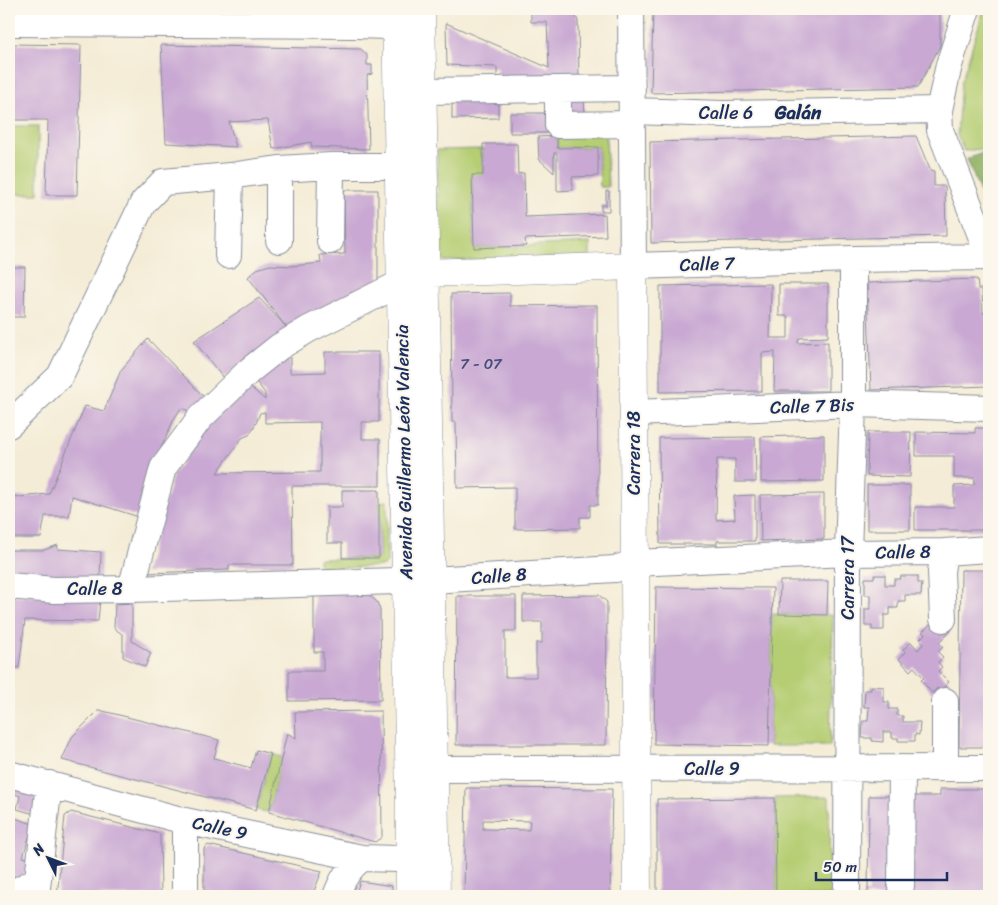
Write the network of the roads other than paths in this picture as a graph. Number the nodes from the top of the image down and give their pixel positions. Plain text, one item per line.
1 (631, 9) edge
2 (967, 9) edge
3 (409, 18) edge
4 (9, 23) edge
5 (594, 88) junction
6 (558, 89) junction
7 (422, 91) junction
8 (632, 108) junction
9 (939, 110) junction
10 (594, 125) junction
11 (331, 166) junction
12 (399, 166) junction
13 (279, 169) junction
14 (230, 176) junction
15 (279, 240) dead end
16 (330, 241) dead end
17 (228, 255) dead end
18 (989, 257) edge
19 (853, 259) junction
20 (633, 266) junction
21 (413, 278) junction
22 (853, 404) junction
23 (989, 408) edge
24 (634, 413) junction
25 (9, 425) edge
26 (989, 549) edge
27 (944, 552) junction
28 (848, 553) junction
29 (634, 563) junction
30 (419, 581) junction
31 (9, 586) edge
32 (131, 589) junction
33 (943, 618) dead end
34 (945, 701) dead end
35 (848, 768) junction
36 (902, 768) junction
37 (945, 768) junction
38 (989, 768) edge
39 (434, 769) junction
40 (637, 769) junction
41 (9, 774) edge
42 (49, 784) junction
43 (185, 821) junction
44 (362, 858) junction
45 (422, 860) junction
46 (901, 886) dead end
47 (37, 888) edge
48 (9, 895) edge
49 (185, 896) edge
50 (336, 896) edge
51 (410, 896) edge
52 (436, 896) edge
53 (637, 896) edge
54 (848, 896) edge

1 - 8 street, Carrera 18
2 - 9 street
3 - 4 street
3 - 7 main road, Avenida Guillermo León Valencia
3 - 12 main road, Avenida Guillermo León Valencia
5 - 6 street, Calle 6
5 - 8 street, Calle 6
5 - 10 street
6 - 7 street, Calle 6
6 - 10 street
7 - 21 main road, Avenida Guillermo León Valencia
8 - 9 street, Calle 6
8 - 10 street
8 - 20 street, Carrera 18
9 - 18 street
11 - 12 street
11 - 13 street
11 - 16 street
12 - 21 main road, Avenida Guillermo León Valencia
13 - 14 street
13 - 15 street
14 - 17 street
14 - 25 street
18 - 19 street, Calle 7
19 - 20 street, Calle 7
19 - 22 street, Carrera 17
20 - 21 main road, Calle 7
20 - 24 main road, Carrera 18
21 - 30 main road, Avenida Guillermo León Valencia
21 - 32 street
22 - 23 street, Calle 7 Bis
22 - 24 street, Calle 7 Bis
22 - 28 street, Carrera 17
24 - 29 main road, Carrera 18
26 - 27 street, Calle 8
27 - 28 street, Calle 8
27 - 33 street
28 - 29 street, Calle 8
28 - 35 street, Carrera 17
29 - 30 street, Calle 8
29 - 40 main road, Carrera 18
30 - 32 street, Calle 8
30 - 39 main road, Avenida Guillermo León Valencia
30 - 45 main road, Avenida Guillermo León Valencia
31 - 32 street, Calle 8
34 - 37 street
35 - 36 street, Calle 9
35 - 40 street, Calle 9
35 - 54 street, Carrera 17
36 - 37 street, Calle 9
36 - 46 street
37 - 38 street, Calle 9
39 - 40 street, Calle 9
39 - 45 main road, Avenida Guillermo León Valencia
40 - 53 main road, Carrera 18
41 - 42 street, Calle 9
42 - 43 street, Calle 9
42 - 47 street
43 - 44 street, Calle 9
43 - 49 street
44 - 45 street, Calle 9
44 - 50 street
45 - 51 main road, Avenida Guillermo León Valencia
45 - 52 main road, Avenida Guillermo León Valencia
47 - 48 street

